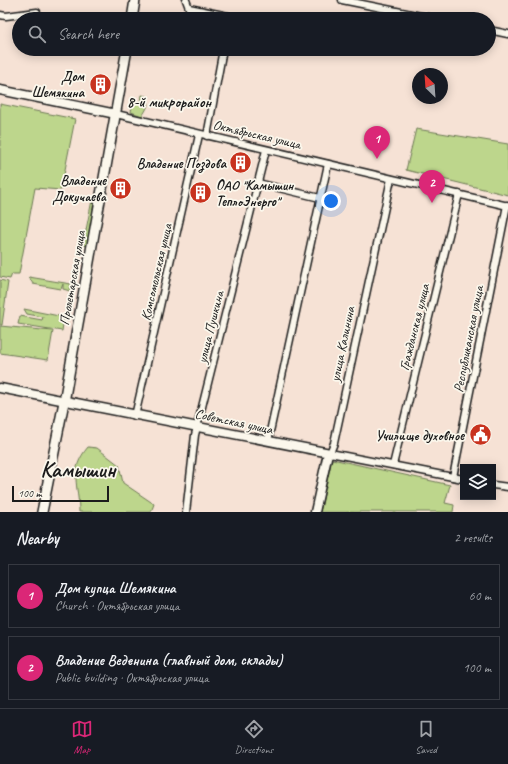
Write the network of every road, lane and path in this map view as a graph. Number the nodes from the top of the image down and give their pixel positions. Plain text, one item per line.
1 (136, 0) edge
2 (186, 0) edge
3 (342, 0) edge
4 (133, 12) edge
5 (208, 12) edge
6 (401, 12) edge
7 (0, 15) edge
8 (12, 15) edge
9 (496, 31) edge
10 (508, 34) edge
11 (126, 56) edge
12 (222, 56) edge
13 (0, 90) edge
14 (116, 114) junction
15 (199, 134) junction
16 (207, 136) junction
17 (266, 150) junction
18 (328, 164) junction
19 (391, 179) junction
20 (258, 183) junction
21 (459, 194) junction
22 (320, 198) junction
23 (507, 206) edge
24 (0, 388) edge
25 (64, 402) junction
26 (135, 416) junction
27 (197, 427) junction
28 (268, 441) junction
29 (330, 453) junction
30 (393, 465) junction
31 (453, 477) junction
32 (460, 478) edge
33 (496, 486) edge
34 (508, 488) edge
35 (42, 512) edge
36 (186, 512) edge
37 (315, 512) edge

1 - 4 main road
2 - 5 street
3 - 6 street
7 - 8 street
9 - 10 street
11 - 14 main road, Пролетарская улица
12 - 16 street
13 - 14 street, Октябрьская улица
14 - 15 street, Октябрьская улица
14 - 25 main road, Пролетарская улица
15 - 16 street, Октябрьская улица
15 - 26 street, Комсомольская улица
16 - 17 street, Октябрьская улица
17 - 18 street, Октябрьская улица
17 - 20 street, улица Пушкина
18 - 19 street, Октябрьская улица
18 - 22 street
19 - 21 street, Октябрьская улица
19 - 29 street, улица Калинина
20 - 22 street
20 - 27 street, улица Пушкина
21 - 23 street, Октябрьская улица
21 - 30 street, Гражданская улица
22 - 28 street
23 - 31 street, Республиканская улица
24 - 25 street, Советская улица
25 - 26 street, Советская улица
25 - 35 main road, Пролетарская улица
26 - 27 street, Советская улица
27 - 28 street, Советская улица
27 - 36 street, улица Пушкина
28 - 29 street, Советская улица
29 - 30 street, Советская улица
29 - 37 street, улица Калинина
30 - 31 street, Советская улица
31 - 32 street, Советская улица
33 - 34 street

